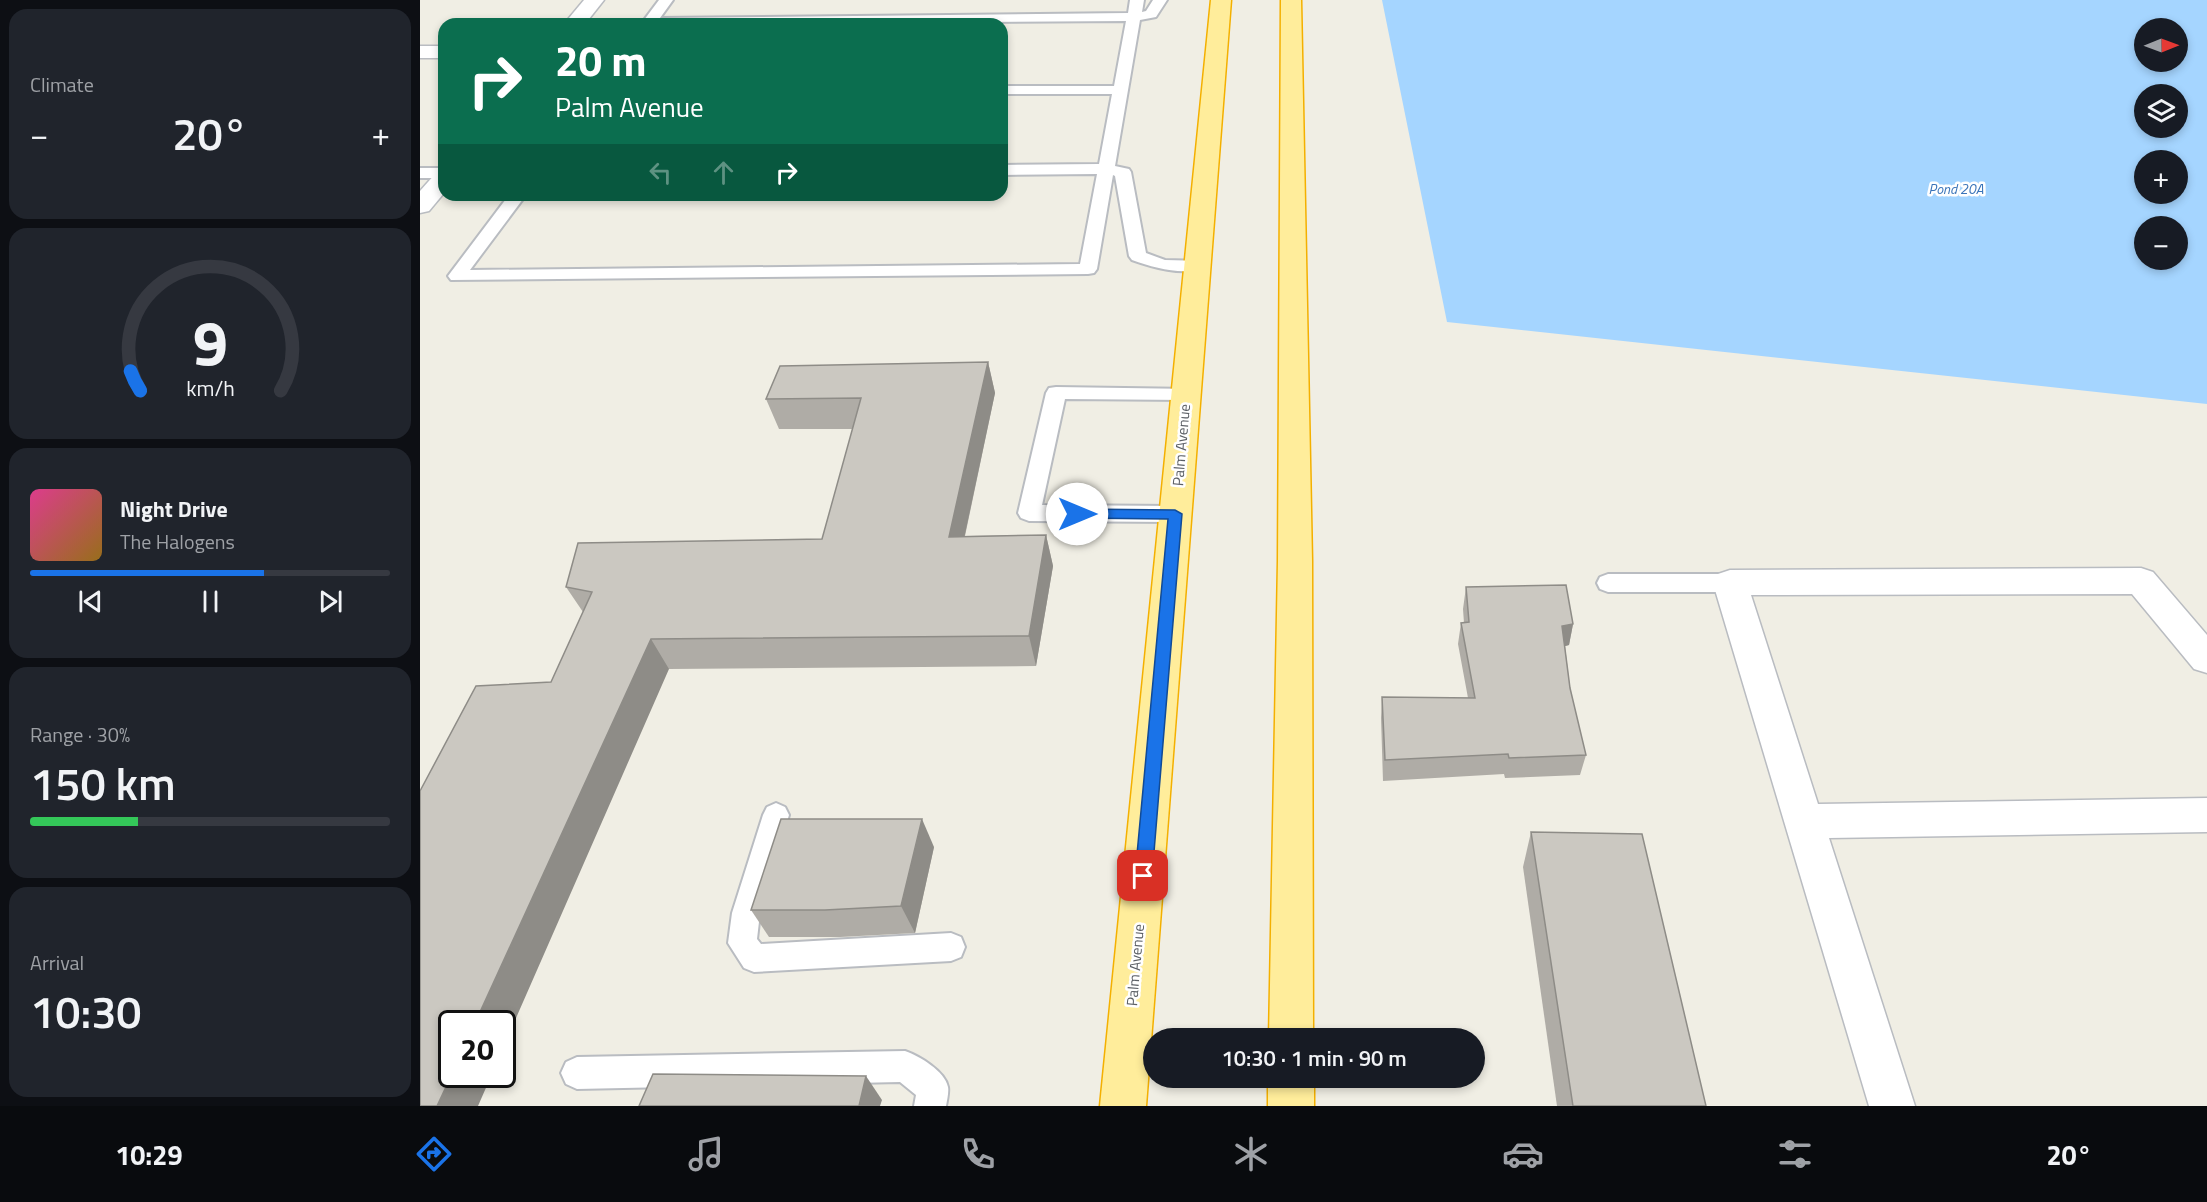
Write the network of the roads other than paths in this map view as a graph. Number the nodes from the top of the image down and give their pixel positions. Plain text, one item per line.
1 (594, 0) edge
2 (666, 0) edge
3 (1137, 0) edge
4 (1160, 0) edge
5 (1221, 0) edge
6 (1291, 0) edge
7 (1134, 17) junction
8 (579, 18) edge
9 (653, 18) edge
10 (1008, 19) edge
11 (420, 52) edge
12 (438, 52) edge
13 (1008, 90) edge
14 (1121, 90) junction
15 (1106, 169) junction
16 (1008, 170) edge
17 (420, 173) edge
18 (438, 173) edge
19 (438, 185) edge
20 (513, 201) edge
21 (420, 206) edge
22 (1198, 265) junction
23 (1186, 394) junction
24 (1175, 514) junction
25 (1608, 583) dead end
26 (1731, 583) junction
27 (2207, 659) edge
28 (776, 814) dead end
29 (2207, 815) edge
30 (1804, 820) junction
31 (951, 947) dead end
32 (1291, 1028) edge
33 (577, 1073) dead end
34 (1291, 1088) edge
35 (930, 1106) edge
36 (1123, 1106) edge
37 (1291, 1106) edge
38 (1892, 1106) edge

1 - 8 street
2 - 9 lane
3 - 7 lane
4 - 7 lane
5 - 22 highway, Palm Avenue
6 - 32 highway
7 - 10 lane
7 - 14 lane
11 - 12 street
13 - 14 lane
14 - 15 lane
15 - 16 lane
15 - 20 lane
15 - 22 lane
17 - 18 lane
19 - 21 street
22 - 23 highway, Palm Avenue
23 - 24 highway, Palm Avenue
23 - 24 lane
24 - 36 highway, Palm Avenue
25 - 26 lane
26 - 27 street
26 - 30 street
28 - 31 lane
29 - 30 street
30 - 38 street
33 - 35 lane
34 - 37 highway

